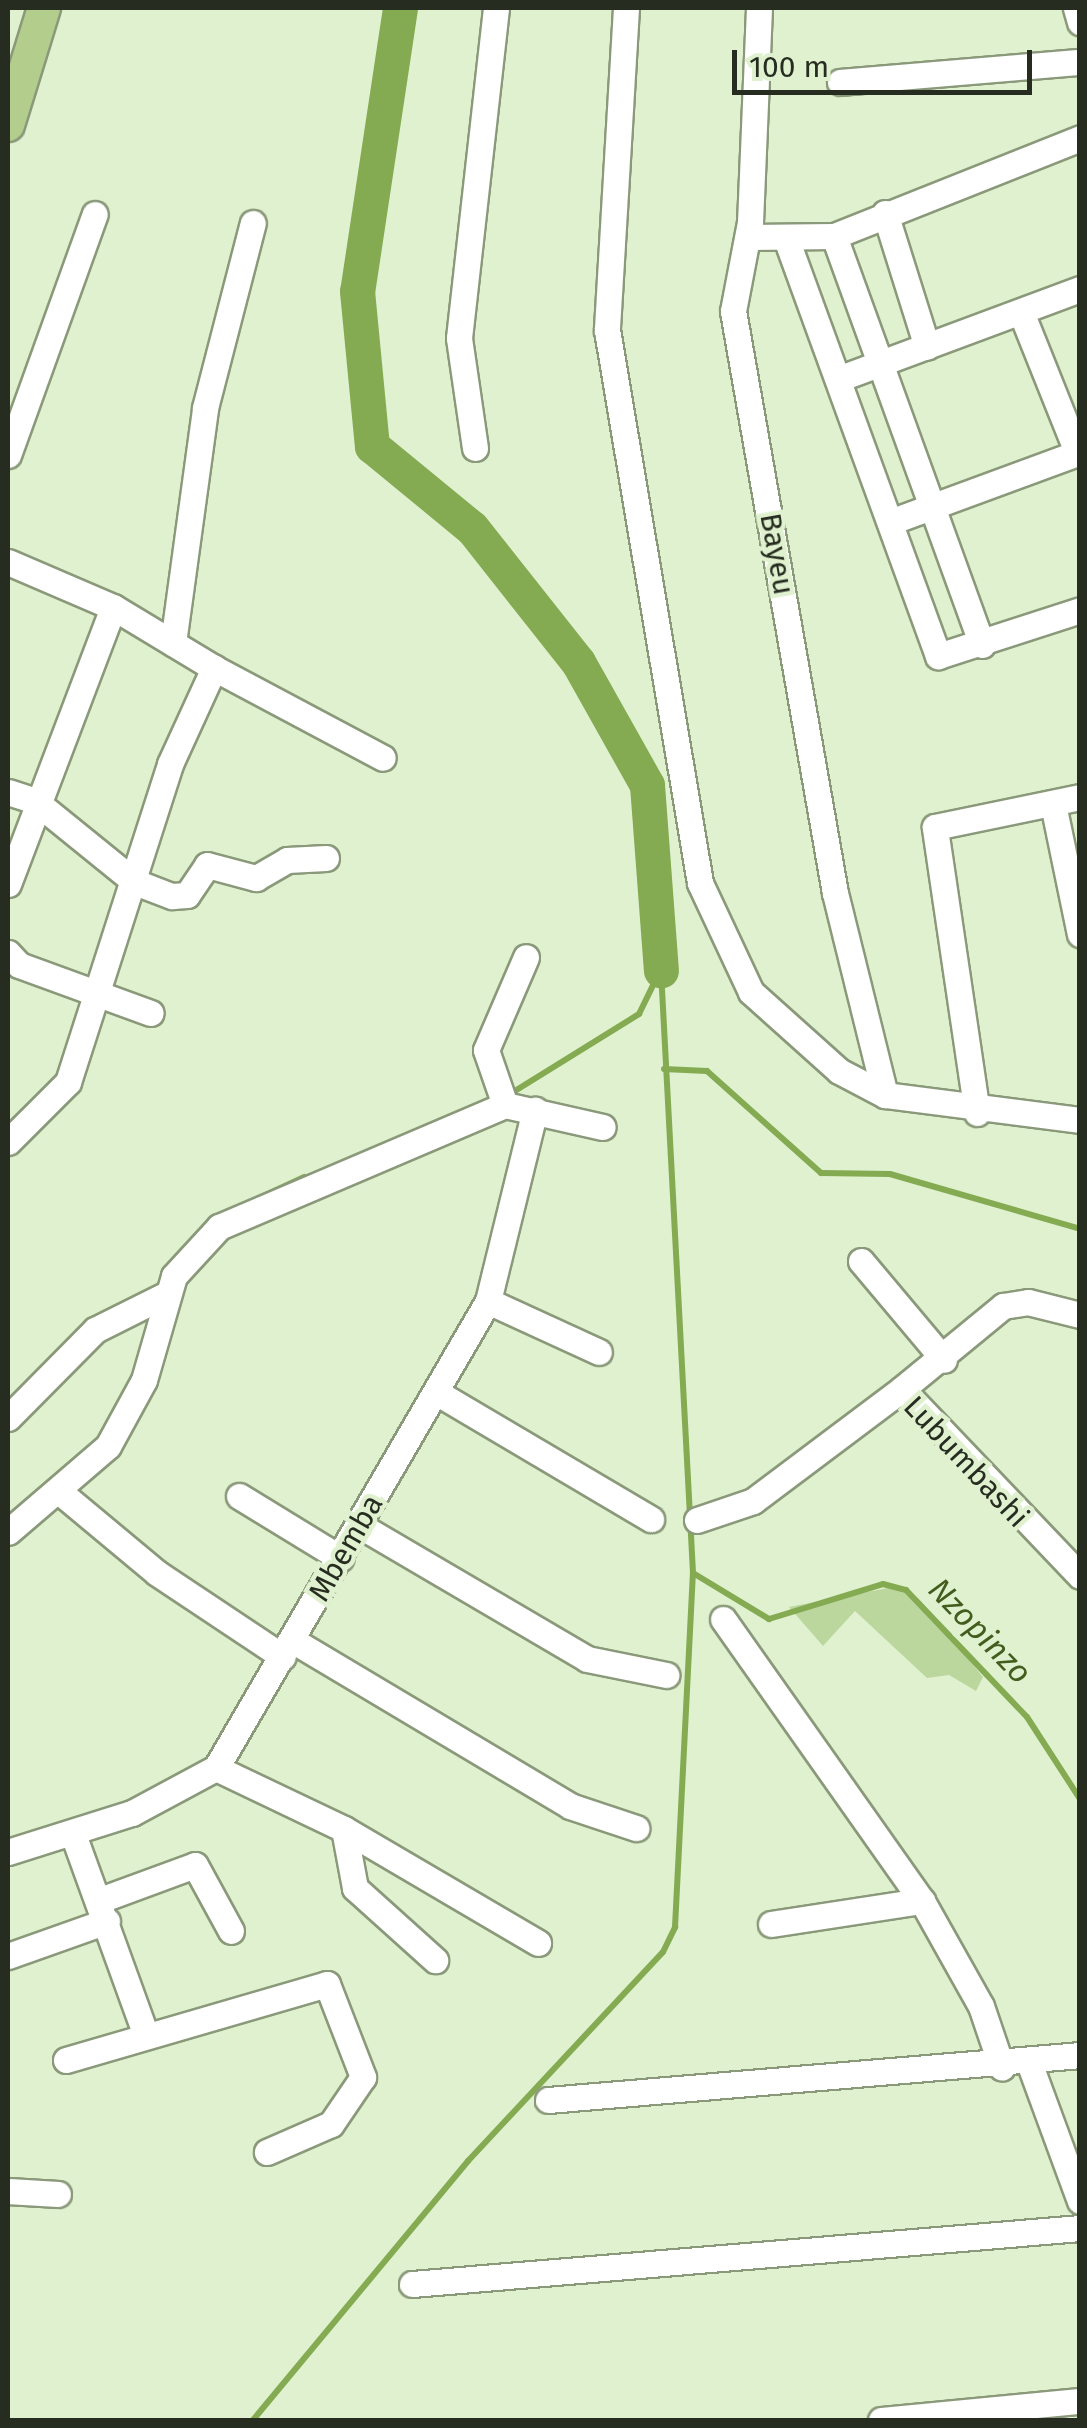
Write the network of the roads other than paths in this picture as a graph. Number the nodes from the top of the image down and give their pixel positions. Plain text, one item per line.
1 (44, 8) edge
2 (496, 8) edge
3 (626, 8) edge
4 (759, 8) edge
5 (1076, 8) edge
6 (1080, 22) edge
7 (1080, 62) edge
8 (840, 82) dead end
9 (8, 125) edge
10 (1080, 138) edge
11 (885, 213) junction
12 (95, 214) dead end
13 (253, 224) dead end
14 (834, 236) junction
15 (749, 237) junction
16 (787, 241) junction
17 (1080, 289) edge
18 (1020, 312) junction
19 (928, 347) junction
20 (877, 365) junction
21 (838, 379) junction
22 (474, 448) dead end
23 (1078, 452) edge
24 (8, 455) edge
25 (926, 510) junction
26 (890, 522) junction
27 (8, 562) edge
28 (114, 607) junction
29 (1080, 610) edge
30 (172, 643) junction
31 (982, 646) junction
32 (214, 668) junction
33 (382, 758) dead end
34 (8, 792) edge
35 (1080, 797) edge
36 (35, 800) junction
37 (1053, 804) junction
38 (326, 858) dead end
39 (135, 882) junction
40 (8, 884) edge
41 (1080, 934) edge
42 (8, 952) edge
43 (526, 956) dead end
44 (102, 990) junction
45 (151, 1013) dead end
46 (500, 1095) junction
47 (885, 1095) junction
48 (535, 1110) junction
49 (977, 1113) junction
50 (1080, 1120) edge
51 (603, 1127) dead end
52 (8, 1142) edge
53 (861, 1261) dead end
54 (166, 1295) junction
55 (488, 1301) junction
56 (1080, 1316) edge
57 (598, 1352) dead end
58 (944, 1360) junction
59 (902, 1389) junction
60 (436, 1392) junction
61 (8, 1418) edge
62 (61, 1493) junction
63 (239, 1496) dead end
64 (651, 1519) dead end
65 (697, 1520) dead end
66 (359, 1525) junction
67 (8, 1532) edge
68 (340, 1558) junction
69 (1080, 1576) edge
70 (723, 1619) dead end
71 (287, 1649) junction
72 (666, 1676) dead end
73 (216, 1768) junction
74 (636, 1828) dead end
75 (344, 1829) junction
76 (73, 1834) junction
77 (8, 1852) edge
78 (922, 1901) junction
79 (104, 1910) junction
80 (771, 1924) dead end
81 (231, 1931) dead end
82 (538, 1943) dead end
83 (8, 1956) edge
84 (434, 1960) dead end
85 (144, 2033) junction
86 (1080, 2056) edge
87 (66, 2060) dead end
88 (1030, 2065) junction
89 (1002, 2068) junction
90 (548, 2100) dead end
91 (267, 2152) dead end
92 (8, 2191) edge
93 (58, 2194) dead end
94 (1080, 2200) edge
95 (1080, 2228) edge
96 (412, 2284) dead end
97 (1080, 2400) edge
98 (881, 2420) edge

1 - 9 main road
2 - 22 street
3 - 47 street
4 - 15 street, Bayeu
5 - 6 street
7 - 8 street
10 - 11 street
11 - 14 street
11 - 19 street
12 - 24 street
13 - 30 street
14 - 16 street
14 - 20 street
15 - 16 street
15 - 47 street, Bayeu
16 - 21 street
17 - 18 street
18 - 19 street
18 - 23 street
19 - 20 street
20 - 21 street
20 - 25 street
21 - 26 street
23 - 25 street
25 - 26 street
25 - 31 street
26 - 31 street
27 - 28 street
28 - 30 street
28 - 36 street
29 - 31 street
30 - 32 street
32 - 33 street
32 - 39 street
34 - 36 street
35 - 37 street
36 - 39 street
36 - 40 street
37 - 41 street
37 - 49 street
38 - 39 street
39 - 44 street
42 - 44 street
43 - 46 street
44 - 45 street
44 - 52 street
46 - 48 street
46 - 54 street
47 - 49 street
48 - 51 street
48 - 55 street, Mbemba
49 - 50 street
53 - 58 street
54 - 61 street
54 - 62 street
55 - 57 street
55 - 60 street, Mbemba
56 - 58 street
58 - 59 street
59 - 65 street, Lubumbashi
59 - 69 street, Lubumbashi
60 - 64 street
60 - 66 street, Mbemba
62 - 67 street
62 - 71 street
63 - 68 street
66 - 68 street, Mbemba
66 - 72 street
68 - 71 street, Mbemba
70 - 78 street
71 - 73 street, Mbemba
71 - 74 street
73 - 75 street
73 - 76 street
75 - 82 street
75 - 84 street
76 - 77 street
76 - 79 street
78 - 80 street
78 - 89 street
79 - 81 street
79 - 83 street
79 - 85 street
85 - 87 street
85 - 91 street
86 - 88 street
88 - 89 street
88 - 94 street
89 - 90 street
92 - 93 street
95 - 96 street
97 - 98 street

